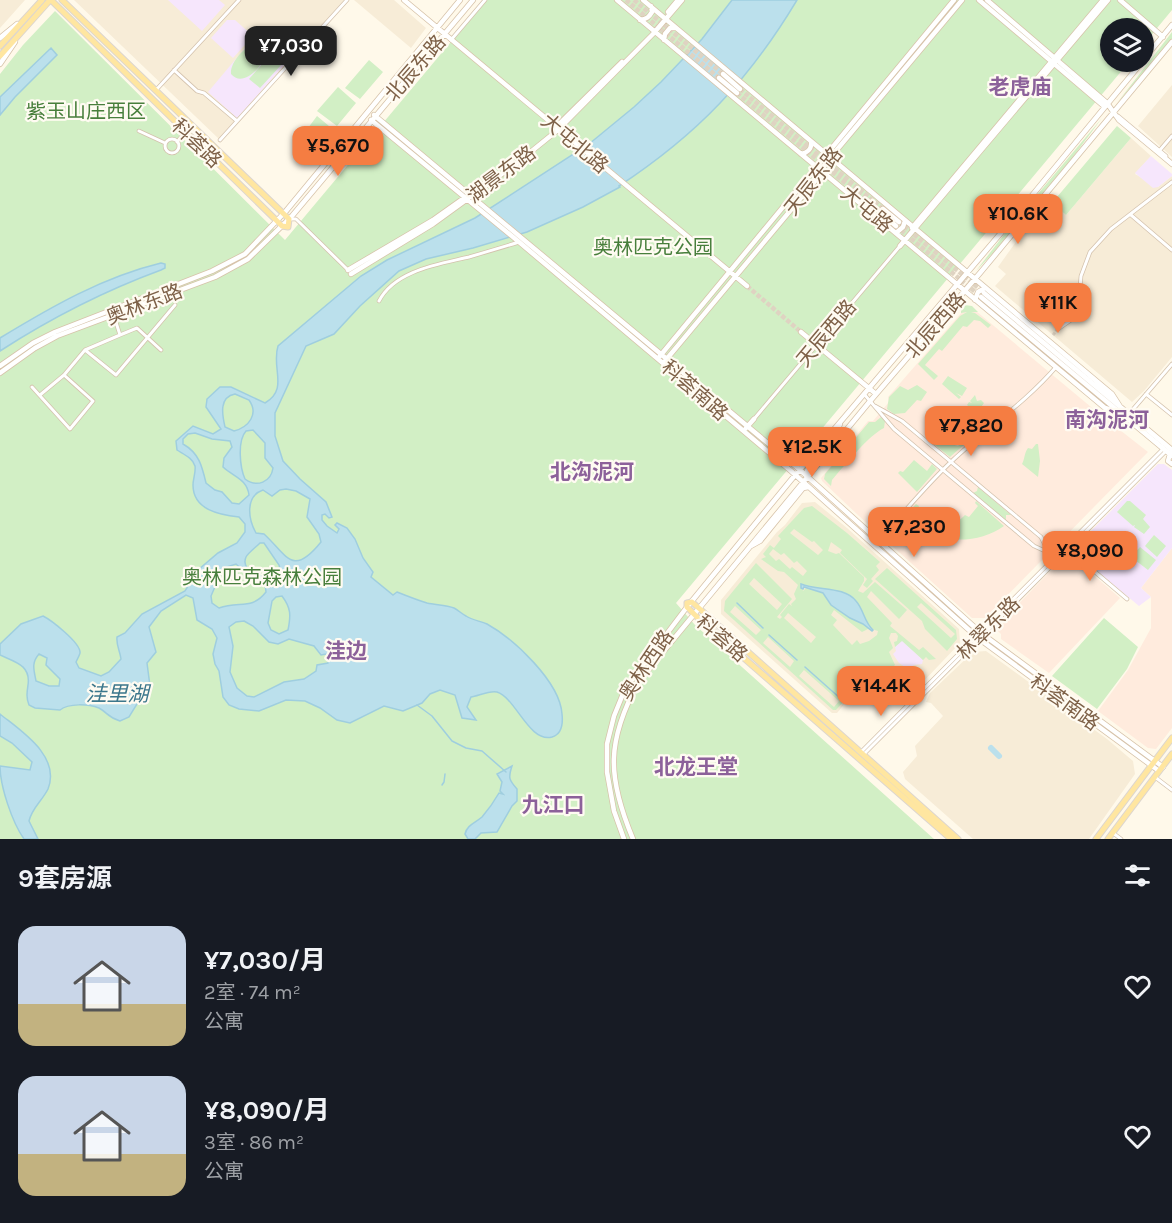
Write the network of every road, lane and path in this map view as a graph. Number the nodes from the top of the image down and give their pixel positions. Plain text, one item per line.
1 (42, 0) edge
2 (51, 0) edge
3 (62, 0) edge
4 (239, 0) edge
5 (347, 0) edge
6 (404, 0) edge
7 (460, 0) edge
8 (473, 0) edge
9 (485, 0) edge
10 (617, 0) edge
11 (643, 0) edge
12 (680, 0) edge
13 (954, 0) edge
14 (962, 0) edge
15 (978, 0) edge
16 (987, 0) edge
17 (1106, 0) edge
18 (1120, 0) edge
19 (651, 6) junction
20 (26, 17) junction
21 (665, 18) junction
22 (640, 20) junction
23 (1172, 25) edge
24 (26, 26) junction
25 (437, 28) junction
26 (676, 28) junction
27 (654, 31) junction
28 (444, 34) junction
29 (1163, 37) junction
30 (0, 38) edge
31 (451, 40) junction
32 (664, 40) junction
33 (1172, 42) edge
34 (0, 46) edge
35 (1154, 47) edge
36 (0, 56) edge
37 (1055, 60) junction
38 (0, 64) edge
39 (174, 70) junction
40 (1133, 72) edge
41 (721, 76) tunnel mouth
42 (156, 90) junction
43 (738, 91) junction
44 (1105, 106) junction
45 (1111, 113) junction
46 (372, 118) junction
47 (237, 121) junction
48 (558, 128) junction
49 (139, 131) dead end
50 (183, 135) dead end
51 (1172, 136) edge
52 (220, 140) dead end
53 (177, 142) junction
54 (812, 142) junction
55 (165, 144) junction
56 (1158, 152) junction
57 (801, 154) junction
58 (828, 156) junction
59 (1172, 164) edge
60 (816, 166) junction
61 (821, 170) junction
62 (1172, 182) edge
63 (468, 198) junction
64 (882, 210) tunnel mouth
65 (283, 214) junction
66 (1131, 215) junction
67 (289, 219) junction
68 (277, 221) junction
69 (900, 223) junction
70 (282, 226) junction
71 (914, 228) junction
72 (896, 233) junction
73 (517, 238) junction
74 (904, 240) junction
75 (900, 246) joint
76 (1172, 250) edge
77 (730, 271) junction
78 (349, 272) joint
79 (966, 272) junction
80 (735, 276) junction
81 (975, 279) junction
82 (956, 284) junction
83 (747, 286) tunnel mouth
84 (965, 291) junction
85 (981, 294) junction
86 (379, 301) dead end
87 (175, 305) dead end
88 (113, 315) junction
89 (1058, 329) tunnel mouth
90 (801, 332) tunnel mouth
91 (120, 335) junction
92 (1053, 335) tunnel mouth
93 (147, 337) junction
94 (1048, 341) junction
95 (816, 344) junction
96 (85, 350) junction
97 (161, 350) dead end
98 (659, 357) junction
99 (665, 361) junction
100 (1172, 364) edge
101 (0, 366) edge
102 (1056, 367) junction
103 (0, 373) edge
104 (64, 375) junction
105 (32, 387) dead end
106 (868, 388) junction
107 (864, 394) junction
108 (876, 394) junction
109 (1146, 394) junction
110 (40, 395) junction
111 (870, 400) junction
112 (875, 406) junction
113 (1121, 411) junction
114 (1129, 414) junction
115 (1172, 415) edge
116 (894, 416) junction
117 (754, 419) joint
118 (841, 420) junction
119 (888, 423) junction
120 (745, 430) junction
121 (1169, 448) edge
122 (951, 462) junction
123 (1172, 464) edge
124 (812, 470) junction
125 (943, 470) junction
126 (797, 471) junction
127 (805, 479) junction
128 (809, 488) junction
129 (795, 490) junction
130 (821, 494) junction
131 (846, 512) junction
132 (1042, 538) junction
133 (878, 541) junction
134 (1034, 546) junction
135 (746, 549) junction
136 (1068, 549) junction
137 (1055, 559) junction
138 (1127, 599) dead end
139 (692, 602) junction
140 (687, 607) junction
141 (698, 608) junction
142 (694, 614) junction
143 (980, 635) junction
144 (1172, 738) edge
145 (1162, 750) junction
146 (1171, 755) edge
147 (860, 756) junction
148 (1153, 763) junction
149 (1161, 769) junction
150 (1155, 777) junction
151 (1172, 790) edge
152 (1113, 833) junction
153 (624, 839) edge
154 (633, 839) edge
155 (951, 839) edge
156 (958, 839) edge
157 (1096, 839) edge
158 (1108, 839) edge
159 (1121, 839) edge

1 - 20 main road
2 - 24 main road
2 - 68 main road, 科荟路
3 - 42 main road, 科荟路
4 - 39 street
5 - 47 street
6 - 25 street, 大屯北路
7 - 25 street, 北辰东路
8 - 28 street, 北辰东路
9 - 31 street, 北辰东路
10 - 22 street, 大屯路
11 - 19 street, 大屯路
12 - 21 street, 湖景东路
13 - 58 street, 天辰东路
14 - 58 street, 天辰东路
15 - 37 street
16 - 37 street
17 - 37 street, 天辰西路
18 - 29 street
19 - 21 street, 大屯路
19 - 22 street
20 - 30 street
20 - 34 main road
21 - 26 street, 大屯路
21 - 27 street, 湖景东路
22 - 27 street, 大屯路
23 - 29 street, 北辰西路
24 - 36 main road
24 - 38 street
25 - 28 street, 大屯北路
25 - 65 street, 北辰东路
26 - 32 street
26 - 43 street, 大屯路
27 - 32 street, 大屯路
27 - 48 street, 湖景东路
28 - 31 street, 大屯北路
28 - 46 street, 北辰东路
29 - 35 street, 北辰西路
31 - 48 street, 大屯北路
32 - 43 street, 大屯路
33 - 45 street, 北辰西路
37 - 44 street
37 - 71 street, 天辰西路
39 - 42 street
39 - 47 street
40 - 44 street, 北辰西路
41 - 43 street, 大屯路
42 - 65 main road, 科荟路
43 - 54 street, 大屯路
43 - 57 street, 大屯路
44 - 45 street
44 - 79 street, 北辰西路
45 - 56 street
45 - 81 street, 北辰西路
46 - 63 street, 科荟南路
46 - 67 street, 北辰东路
47 - 52 street
48 - 63 street, 湖景东路
48 - 77 street, 大屯北路
49 - 55 street
50 - 53 street
51 - 56 street
53 - 55 street
53 - 55 street
54 - 57 street
54 - 58 street, 大屯路
56 - 59 street
57 - 60 street, 大屯路
58 - 60 street, 天辰东路
58 - 61 street, 天辰东路
58 - 69 street, 大屯路
60 - 61 street, 大屯路
60 - 77 street, 天辰东路
61 - 72 street, 大屯路
61 - 80 street, 天辰东路
62 - 66 street
63 - 73 street, 科荟南路
63 - 78 street, 湖景东路
64 - 69 street, 大屯路
65 - 67 main road, 科荟路
65 - 68 street, 北辰东路
66 - 76 street
66 - 89 street
67 - 70 main road
67 - 78 street, 科荟路
68 - 70 main road, 科荟路
68 - 101 street, 奥林东路
69 - 71 street, 大屯路
69 - 72 street
70 - 88 street, 奥林东路
71 - 74 street, 天辰西路
71 - 79 street, 大屯路
72 - 74 street, 大屯路
73 - 86 street
73 - 98 street, 科荟南路
74 - 75 street, 天辰西路
74 - 82 street, 大屯路
75 - 95 street, 天辰西路
77 - 80 street, 大屯北路
77 - 98 street, 天辰东路
79 - 81 street, 大屯路
79 - 82 street, 北辰西路
80 - 83 street, 大屯北路
80 - 99 street, 天辰东路
81 - 84 street, 北辰西路
81 - 85 street, 大屯路
82 - 84 street, 大屯路
82 - 106 street, 北辰西路
84 - 85 street, 大屯路
84 - 108 street, 北辰西路
85 - 94 street, 大屯路
85 - 102 street, 大屯路
85 - 113 street, 大屯路
87 - 93 street
88 - 91 street
88 - 103 street, 奥林东路
90 - 95 street
91 - 93 street
91 - 96 street
92 - 94 street
93 - 96 street
93 - 97 street
94 - 113 street, 大屯路
95 - 106 street
95 - 117 street, 天辰西路
96 - 104 street
98 - 99 street, 科荟南路
99 - 120 street, 科荟南路
100 - 109 street
102 - 113 street, 大屯路
102 - 122 street
104 - 110 street
104 - 110 street
105 - 110 street
106 - 107 street, 北辰西路
106 - 108 street
107 - 111 street
107 - 118 street, 北辰西路
108 - 111 street, 北辰西路
109 - 114 street
109 - 115 street
111 - 112 street
111 - 124 street, 北辰西路
112 - 116 street
112 - 119 street
113 - 114 street, 大屯路
113 - 121 street, 大屯路
114 - 121 street, 大屯路
116 - 119 street
116 - 122 street
117 - 120 street, 天辰西路
118 - 126 street, 北辰西路
118 - 128 street
119 - 125 street
120 - 126 street, 科荟南路
121 - 123 street
121 - 136 street, 林翠东路
121 - 137 street, 林翠东路
122 - 125 street
122 - 132 street
124 - 127 street, 北辰西路
124 - 131 street
125 - 133 street
125 - 134 street
126 - 127 street, 科荟南路
126 - 129 street
126 - 139 street, 北辰西路
127 - 128 street, 科荟南路
127 - 129 street, 北辰西路
127 - 130 street, 科荟南路
128 - 130 street, 科荟南路
128 - 135 street
129 - 135 street, 北辰西路
130 - 131 street, 科荟南路
130 - 143 street, 科荟南路
131 - 133 street, 科荟南路
132 - 134 street
132 - 137 street
133 - 143 street, 科荟南路
134 - 137 street
135 - 141 street, 北辰西路
136 - 137 street, 林翠东路
136 - 138 street
137 - 143 street, 林翠东路
139 - 140 main road, 科荟路
139 - 141 main road, 科荟路
140 - 142 main road, 科荟路
140 - 153 street, 奥林西路
141 - 142 street, 奥林西路
141 - 147 main road, 科荟路
142 - 147 main road, 科荟路
142 - 154 street, 奥林西路
143 - 147 street, 林翠东路
143 - 148 street, 科荟南路
144 - 145 main road
145 - 146 main road
145 - 148 main road
146 - 149 main road
147 - 155 main road, 科荟路
147 - 156 main road, 科荟路
148 - 149 street, 科荟南路
148 - 157 main road
149 - 150 main road
150 - 151 street
150 - 152 main road
152 - 158 main road
152 - 159 street

